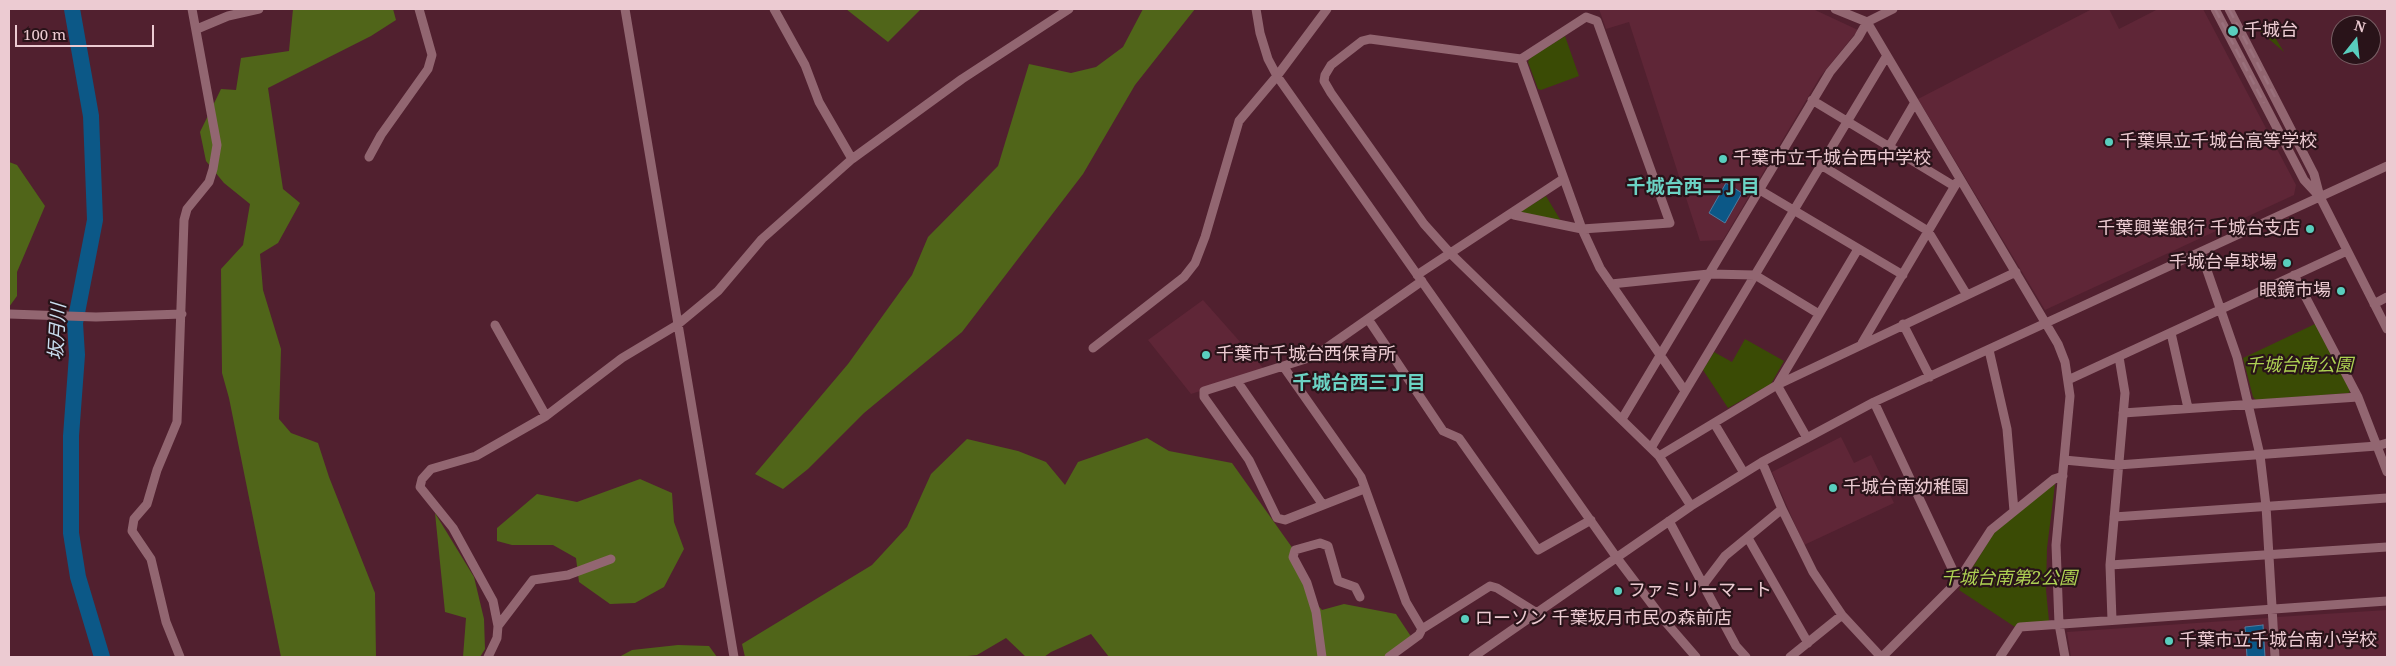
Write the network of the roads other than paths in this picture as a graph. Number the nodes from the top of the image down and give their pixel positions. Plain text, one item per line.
1 (192, 9) edge
2 (259, 9) edge
3 (419, 9) edge
4 (625, 9) edge
5 (774, 9) edge
6 (1069, 9) edge
7 (1256, 9) edge
8 (1327, 9) edge
9 (1835, 9) edge
10 (1893, 9) edge
11 (2215, 9) edge
12 (2229, 9) edge
13 (1867, 22) junction
14 (197, 29) junction
15 (1886, 57) junction
16 (1521, 59) junction
17 (1277, 76) junction
18 (1812, 100) junction
19 (1914, 104) junction
20 (1847, 122) junction
21 (1889, 147) junction
22 (369, 157) dead end
23 (852, 159) junction
24 (1821, 165) junction
25 (2387, 166) edge
26 (1563, 179) junction
27 (1957, 183) junction
28 (1758, 189) junction
29 (2320, 197) junction
30 (1794, 210) junction
31 (1513, 212) junction
32 (1582, 229) junction
33 (1928, 231) junction
34 (1858, 249) junction
35 (2347, 250) junction
36 (1450, 253) junction
37 (2201, 253) junction
38 (2016, 272) junction
39 (1708, 274) junction
40 (1755, 275) junction
41 (1902, 275) junction
42 (2294, 275) junction
43 (1420, 278) junction
44 (1611, 284) junction
45 (1967, 295) junction
46 (2387, 297) edge
47 (2374, 304) junction
48 (2221, 310) junction
49 (9, 314) edge
50 (182, 314) junction
51 (1819, 314) junction
52 (1368, 319) junction
53 (2048, 323) junction
54 (1903, 324) junction
55 (495, 325) dead end
56 (677, 325) junction
57 (2387, 329) edge
58 (2171, 333) junction
59 (1862, 344) junction
60 (1093, 348) dead end
61 (1989, 350) junction
62 (1660, 357) junction
63 (2119, 357) junction
64 (1283, 366) junction
65 (1930, 376) junction
66 (2068, 380) junction
67 (1237, 381) junction
68 (1777, 385) junction
69 (1685, 391) junction
70 (2358, 397) junction
71 (1874, 402) junction
72 (2250, 404) junction
73 (2188, 408) junction
74 (2123, 413) junction
75 (546, 416) junction
76 (1622, 419) junction
77 (1714, 423) junction
78 (1807, 438) junction
79 (2383, 444) edge
80 (1651, 448) junction
81 (2260, 455) junction
82 (1659, 456) junction
83 (2064, 460) junction
84 (1762, 462) junction
85 (2118, 465) junction
86 (2387, 472) edge
87 (1744, 473) junction
88 (2063, 476) junction
89 (1364, 489) junction
90 (2387, 498) edge
91 (1323, 505) junction
92 (1691, 506) junction
93 (2266, 506) junction
94 (1782, 509) junction
95 (2014, 511) junction
96 (2114, 517) junction
97 (1590, 520) junction
98 (1669, 521) junction
99 (1748, 538) junction
100 (2387, 547) edge
101 (2269, 555) junction
102 (1617, 558) junction
103 (611, 559) dead end
104 (2110, 565) junction
105 (1958, 581) junction
106 (1703, 585) junction
107 (1360, 597) dead end
108 (2387, 601) edge
109 (2272, 609) junction
110 (1537, 613) junction
111 (1842, 614) junction
112 (2112, 620) junction
113 (2059, 624) junction
114 (498, 626) junction
115 (1422, 629) junction
116 (1808, 643) junction
117 (2062, 648) junction
118 (180, 657) edge
119 (488, 657) edge
120 (734, 657) edge
121 (1322, 657) edge
122 (1389, 657) edge
123 (1472, 657) edge
124 (1696, 657) edge
125 (1746, 657) edge
126 (1790, 657) edge
127 (1882, 657) edge
128 (2000, 657) edge
129 (2056, 657) edge
130 (2064, 657) edge
131 (2275, 657) edge

1 - 14 street
2 - 14 street
3 - 22 street
4 - 56 street
5 - 23 street
6 - 23 street
7 - 17 street
8 - 17 street
9 - 13 street
10 - 13 street
11 - 29 street
12 - 29 street
13 - 15 street
13 - 18 street
14 - 50 street
15 - 19 street
15 - 20 street
16 - 26 street
16 - 32 street
16 - 36 street
17 - 43 street
17 - 60 street
18 - 20 street
18 - 28 street
19 - 21 street
19 - 27 street
20 - 21 street
20 - 24 street
21 - 27 street
23 - 56 street
24 - 30 street
24 - 33 street
25 - 29 street
26 - 31 street
26 - 32 street
27 - 33 street
27 - 38 street
28 - 30 street
28 - 39 street
29 - 35 street
29 - 37 street
30 - 34 street
30 - 40 street
31 - 32 street
31 - 36 street
32 - 44 street
33 - 41 street
33 - 45 street
34 - 41 street
34 - 51 street
35 - 42 street
35 - 47 street
36 - 43 street
36 - 76 street
37 - 48 street
37 - 53 street
38 - 45 street
38 - 53 street
39 - 40 street
39 - 44 street
39 - 62 street
40 - 51 street
40 - 69 street
41 - 59 street
42 - 48 street
42 - 70 street
43 - 52 street
43 - 97 street
44 - 62 street
45 - 54 street
46 - 47 street
47 - 57 street
48 - 58 street
48 - 72 street
49 - 50 street
50 - 118 street
51 - 68 street
52 - 64 street
52 - 97 street
53 - 61 street
53 - 66 street
54 - 59 street
54 - 65 street
55 - 75 street
56 - 75 street
56 - 120 street
58 - 63 street
58 - 73 street
59 - 68 street
61 - 65 street
61 - 95 street
62 - 69 street
62 - 76 street
63 - 66 street
63 - 74 street
64 - 67 street
64 - 89 street
65 - 71 street
66 - 83 street
67 - 91 street
67 - 91 street
68 - 77 street
68 - 78 street
69 - 80 street
70 - 72 street
70 - 79 street
71 - 78 street
71 - 105 street
72 - 73 street
72 - 81 street
73 - 74 street
74 - 85 street
75 - 114 street
76 - 80 street
77 - 82 street
77 - 87 street
78 - 84 street
79 - 81 street
79 - 86 street
80 - 82 street
81 - 85 street
81 - 93 street
82 - 92 street
83 - 85 street
83 - 88 street
84 - 87 street
84 - 94 street
85 - 96 street
87 - 92 street
88 - 95 street
88 - 113 street
89 - 91 street
89 - 115 street
90 - 93 street
92 - 98 street
93 - 96 street
93 - 101 street
94 - 99 street
94 - 111 street
95 - 105 street
96 - 104 street
97 - 102 street
98 - 102 street
98 - 106 street
99 - 106 street
99 - 116 street
100 - 101 street
101 - 104 street
101 - 109 street
102 - 110 street
102 - 124 street
103 - 114 street
104 - 112 street
105 - 127 street
106 - 125 street
107 - 121 street
108 - 109 street
109 - 112 street
109 - 131 street
110 - 115 street
110 - 123 street
111 - 116 street
111 - 127 street
112 - 113 street
113 - 117 street
113 - 128 street
114 - 119 street
115 - 122 street
116 - 126 street
117 - 129 street
117 - 130 street

